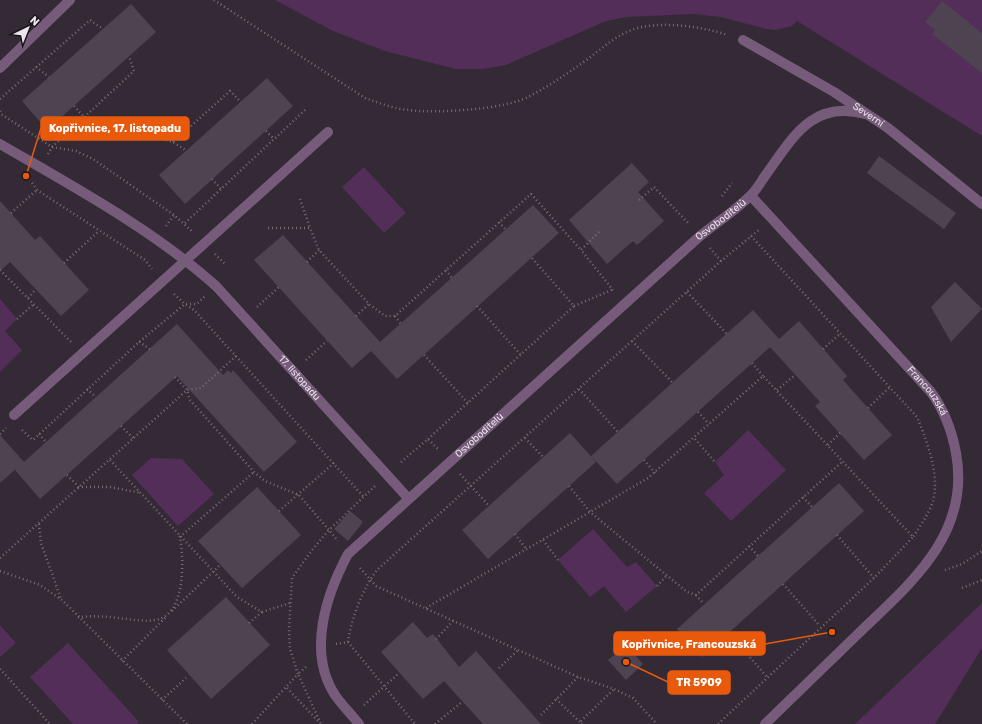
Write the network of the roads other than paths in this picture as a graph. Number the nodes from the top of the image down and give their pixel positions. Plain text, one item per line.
1 (70, 0) edge
2 (743, 40) road end
3 (0, 68) edge
4 (865, 114) junction
5 (328, 132) dead end
6 (0, 144) edge
7 (751, 196) junction
8 (982, 204) edge
9 (187, 260) junction
10 (14, 416) dead end
11 (408, 498) junction
12 (358, 724) edge
13 (765, 724) edge

1 - 3 street
2 - 4 street, Severní
4 - 7 street
4 - 8 street, Severní
5 - 9 street
6 - 9 street, 17. listopadu
7 - 11 street, Osvoboditelů
7 - 13 street, Francouzská
9 - 10 street
9 - 11 street, 17. listopadu
11 - 12 street, Osvoboditelů

